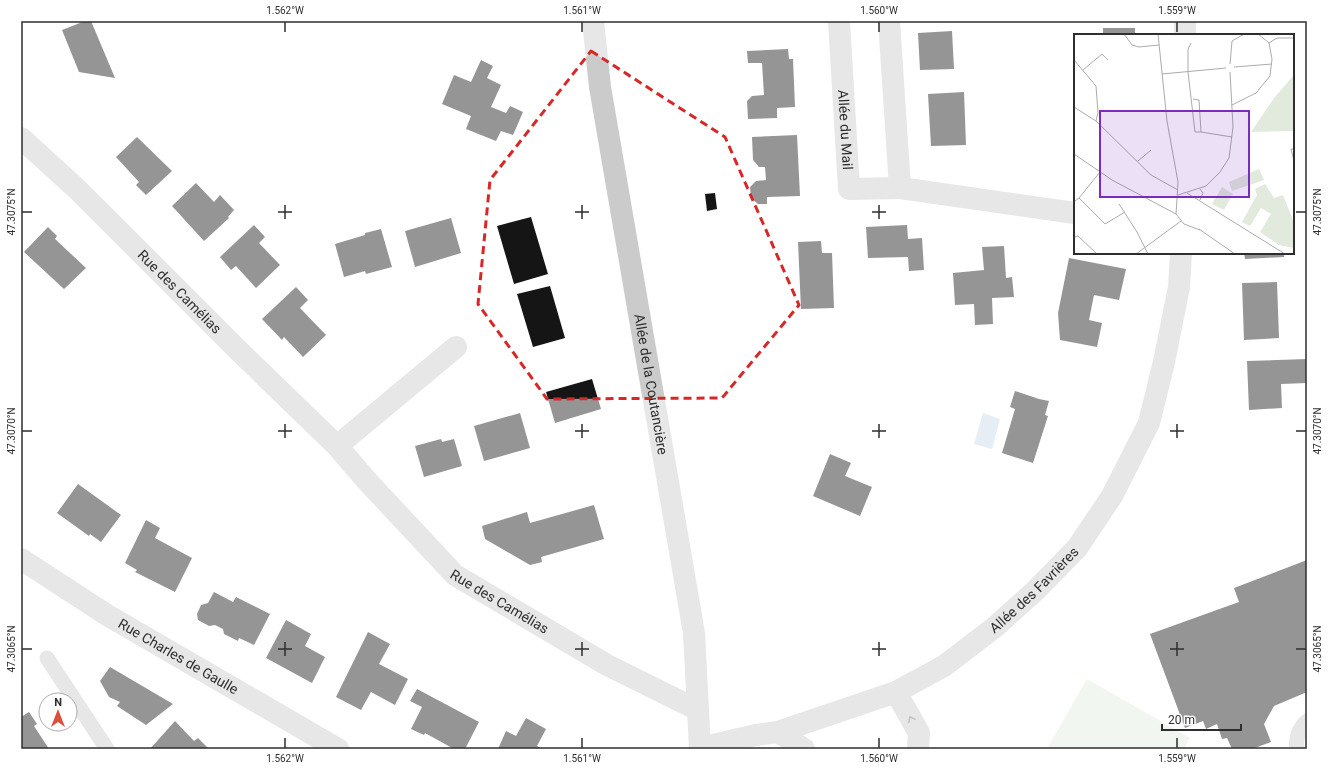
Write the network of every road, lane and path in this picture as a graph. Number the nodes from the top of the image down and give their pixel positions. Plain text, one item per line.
1 (593, 21) edge
2 (838, 21) edge
3 (889, 21) edge
4 (1184, 21) edge
5 (1185, 34) edge
6 (21, 138) edge
7 (900, 188) junction
8 (1074, 213) edge
9 (1181, 254) edge
10 (456, 346) dead end
11 (337, 446) junction
12 (21, 559) edge
13 (47, 658) dead end
14 (896, 692) junction
15 (698, 710) junction
16 (1303, 725) edge
17 (778, 732) junction
18 (700, 748) edge
19 (107, 749) edge
20 (338, 749) edge
21 (804, 749) edge
22 (918, 749) edge
23 (1289, 749) edge
24 (1297, 749) edge

1 - 15 street, Allée de la Coutancière
2 - 7 street, Allée du Mail
3 - 7 street
4 - 5 street
6 - 11 street, Rue des Camélias
7 - 8 street, Allée du Mail
9 - 14 street, Allée des Favrières
10 - 11 street
11 - 15 street, Rue des Camélias
12 - 20 street, Rue Charles de Gaulle
13 - 19 lane
14 - 17 street, Allée des Favrières
22 -> 14 street
15 - 18 street, Allée de la Coutancière
16 - 23 lane
16 - 24 lane
17 - 18 street, Allée des Favrières
17 - 21 street

